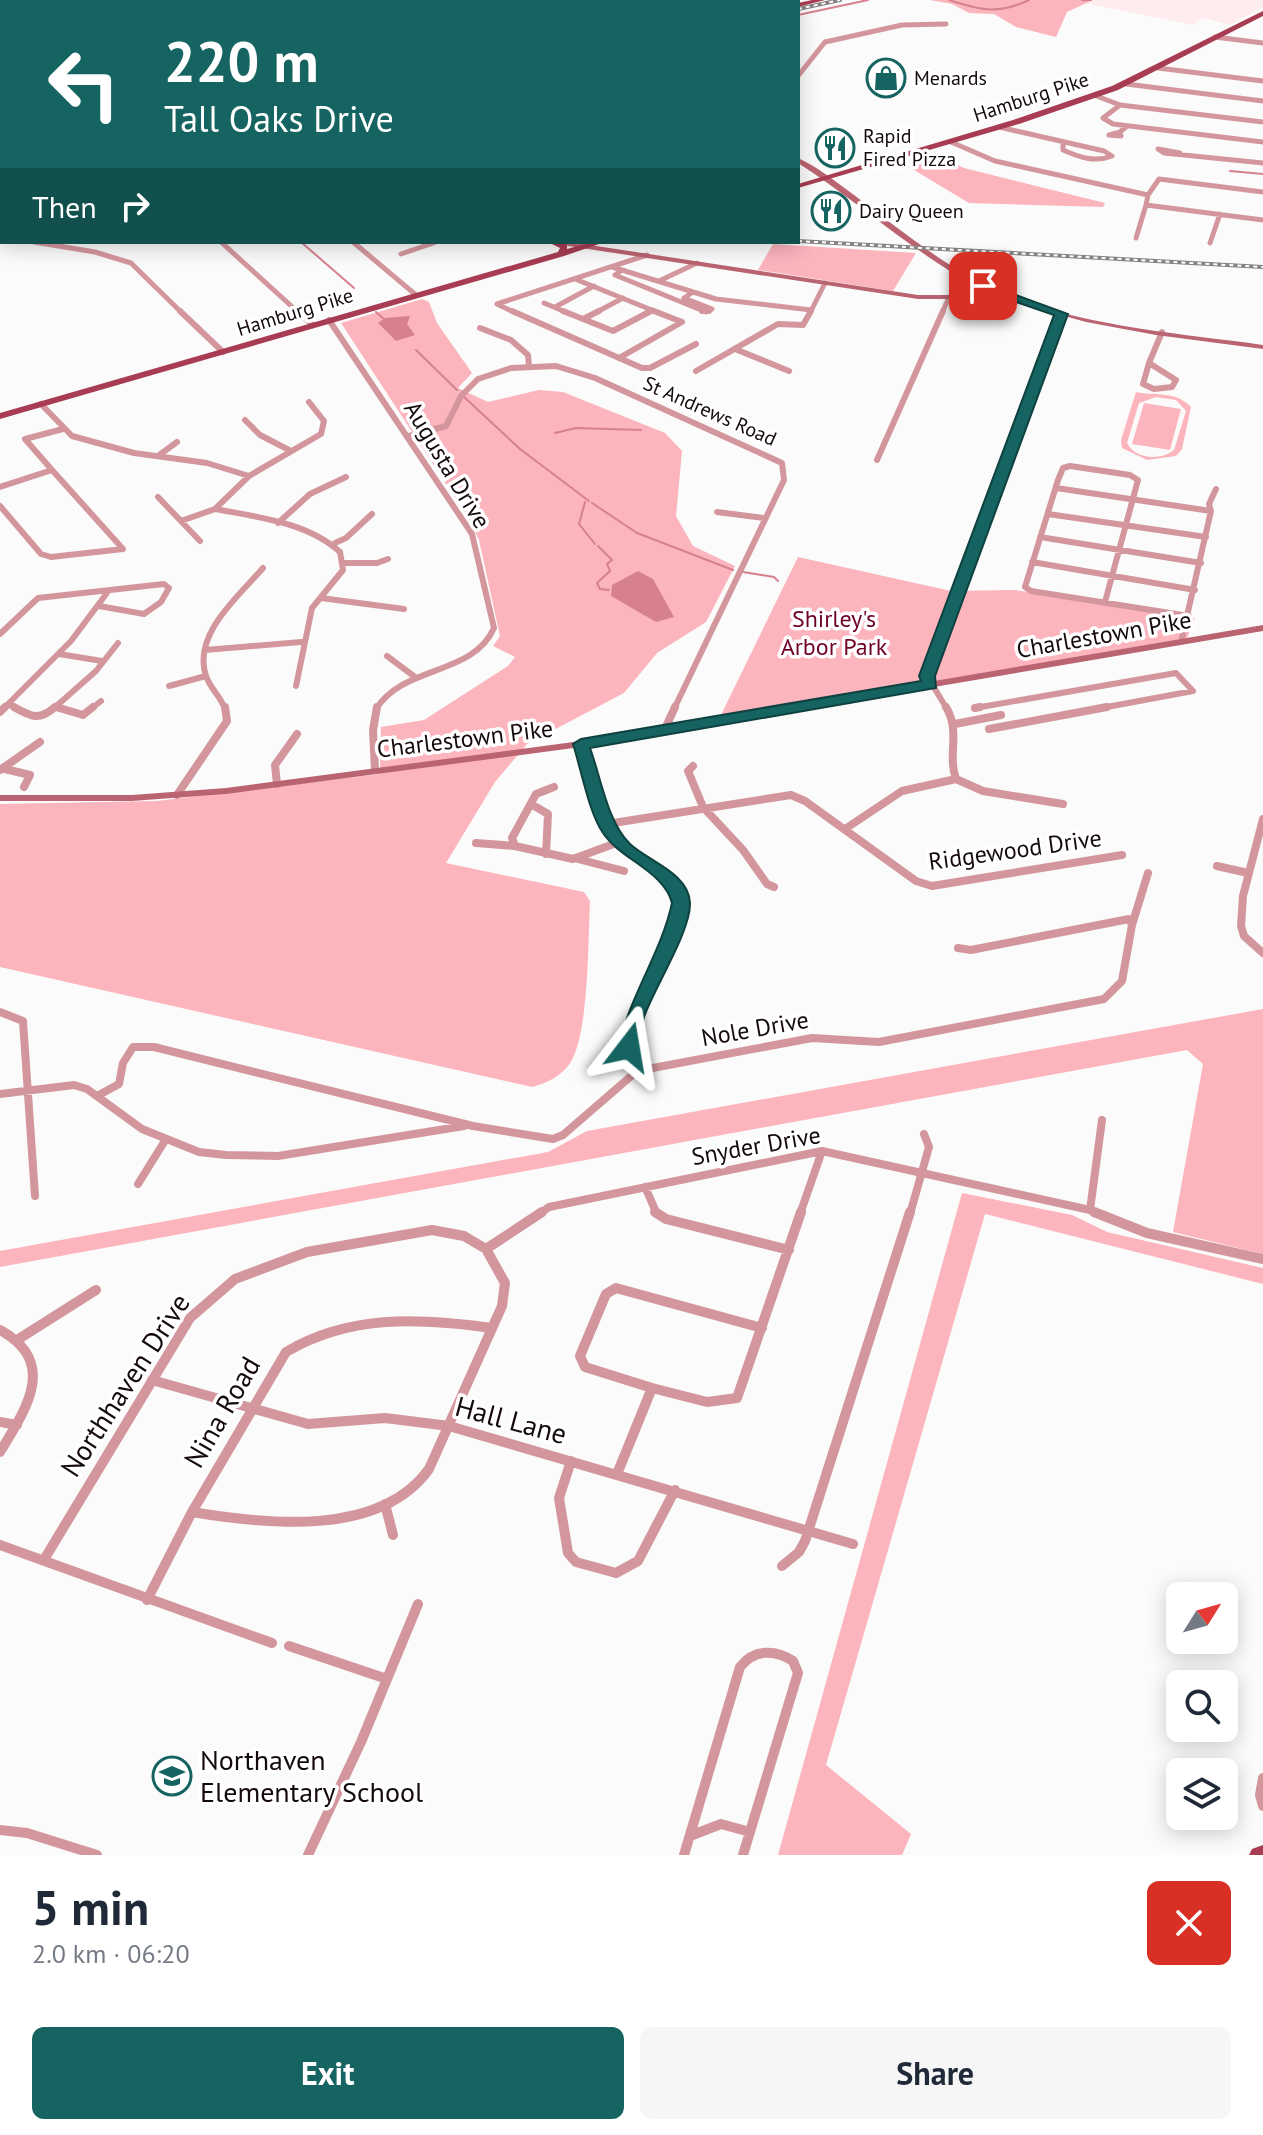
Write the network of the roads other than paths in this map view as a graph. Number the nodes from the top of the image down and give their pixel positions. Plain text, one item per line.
1 (1263, 13) edge
2 (1215, 37) junction
3 (1263, 43) edge
4 (800, 66) edge
5 (1158, 68) junction
6 (800, 73) edge
7 (1263, 81) edge
8 (1126, 84) junction
9 (1094, 95) junction
10 (1263, 101) edge
11 (1120, 105) junction
12 (1263, 122) edge
13 (1127, 126) junction
14 (999, 127) junction
15 (1120, 132) dead end
16 (951, 142) junction
17 (1263, 142) edge
18 (1063, 143) junction
19 (800, 153) edge
20 (1180, 153) dead end
21 (800, 161) edge
22 (1263, 163) edge
23 (827, 177) junction
24 (800, 185) edge
25 (1263, 192) edge
26 (1148, 195) junction
27 (1146, 205) junction
28 (1220, 214) junction
29 (1263, 220) edge
30 (1136, 238) dead end
31 (1210, 243) dead end
32 (46, 244) edge
33 (223, 244) edge
34 (355, 244) edge
35 (430, 244) edge
36 (557, 244) edge
37 (570, 244) edge
38 (594, 244) edge
39 (586, 246) junction
40 (401, 254) dead end
41 (561, 254) junction
42 (647, 255) junction
43 (697, 263) junction
44 (612, 267) junction
45 (622, 270) junction
46 (575, 279) junction
47 (658, 281) junction
48 (825, 283) junction
49 (594, 286) junction
50 (983, 286) junction
51 (693, 292) junction
52 (416, 295) junction
53 (949, 297) junction
54 (623, 298) junction
55 (544, 303) dead end
56 (555, 307) junction
57 (652, 310) junction
58 (811, 310) junction
59 (1061, 314) junction
60 (583, 319) junction
61 (329, 320) junction
62 (313, 325) junction
63 (480, 328) dead end
64 (1162, 332) junction
65 (696, 344) dead end
66 (1263, 347) edge
67 (735, 349) junction
68 (223, 352) junction
69 (619, 358) junction
70 (1149, 363) junction
71 (529, 366) junction
72 (696, 371) dead end
73 (789, 371) dead end
74 (309, 402) dead end
75 (41, 404) junction
76 (0, 416) edge
77 (245, 420) dead end
78 (63, 429) junction
79 (409, 436) junction
80 (177, 442) dead end
81 (291, 451) junction
82 (158, 456) junction
83 (877, 460) dead end
84 (52, 470) junction
85 (249, 476) junction
86 (346, 477) dead end
87 (0, 487) edge
88 (1056, 488) junction
89 (1216, 489) dead end
90 (158, 497) dead end
91 (1133, 499) junction
92 (0, 506) edge
93 (215, 509) junction
94 (1211, 511) junction
95 (717, 512) dead end
96 (372, 514) dead end
97 (1048, 514) junction
98 (764, 518) junction
99 (181, 521) junction
100 (278, 523) junction
101 (1125, 525) junction
102 (1040, 537) junction
103 (1206, 537) junction
104 (200, 541) dead end
105 (335, 543) junction
106 (1118, 550) junction
107 (388, 559) dead end
108 (1032, 562) junction
109 (344, 563) junction
110 (1201, 563) junction
111 (263, 568) dead end
112 (1111, 576) junction
113 (1195, 590) junction
114 (107, 593) junction
115 (321, 598) junction
116 (1105, 602) junction
117 (99, 606) junction
118 (404, 609) dead end
119 (1189, 616) junction
120 (1263, 628) edge
121 (0, 634) edge
122 (301, 642) junction
123 (1181, 642) junction
124 (118, 643) dead end
125 (205, 650) junction
126 (59, 654) junction
127 (387, 656) dead end
128 (102, 661) junction
129 (206, 676) junction
130 (415, 677) junction
131 (930, 685) junction
132 (169, 686) dead end
133 (296, 686) dead end
134 (101, 701) dead end
135 (10, 705) junction
136 (994, 705) junction
137 (56, 707) junction
138 (975, 708) dead end
139 (0, 712) edge
140 (1000, 714) junction
141 (954, 723) junction
142 (1008, 725) junction
143 (989, 729) dead end
144 (664, 731) junction
145 (297, 734) dead end
146 (40, 742) dead end
147 (581, 744) junction
148 (693, 766) dead end
149 (2, 769) edge
150 (375, 770) junction
151 (956, 779) junction
152 (277, 784) junction
153 (24, 787) dead end
154 (554, 787) dead end
155 (177, 795) junction
156 (0, 798) edge
157 (531, 804) junction
158 (1063, 804) dead end
159 (703, 807) junction
160 (1263, 819) edge
161 (607, 824) junction
162 (845, 829) junction
163 (619, 842) junction
164 (476, 843) dead end
165 (515, 846) junction
166 (546, 854) junction
167 (1122, 855) dead end
168 (577, 858) junction
169 (1217, 866) dead end
170 (624, 871) dead end
171 (1148, 873) dead end
172 (1248, 873) junction
173 (774, 887) dead end
174 (1132, 925) junction
175 (958, 948) dead end
176 (1263, 953) edge
177 (0, 1012) edge
178 (637, 1071) junction
179 (30, 1088) junction
180 (0, 1094) edge
181 (97, 1096) junction
182 (1102, 1120) dead end
183 (473, 1126) junction
184 (924, 1134) dead end
185 (166, 1139) junction
186 (822, 1151) junction
187 (923, 1172) junction
188 (138, 1184) dead end
189 (645, 1187) junction
190 (35, 1196) dead end
191 (1090, 1210) junction
192 (486, 1249) junction
193 (789, 1250) junction
194 (1263, 1259) edge
195 (96, 1290) dead end
196 (492, 1328) junction
197 (762, 1328) junction
198 (0, 1330) edge
199 (17, 1340) junction
200 (152, 1380) junction
201 (652, 1388) junction
202 (251, 1409) junction
203 (0, 1422) edge
204 (17, 1425) junction
205 (449, 1426) junction
206 (0, 1452) edge
207 (571, 1461) junction
208 (617, 1474) junction
209 (675, 1490) junction
210 (385, 1504) junction
211 (192, 1512) junction
212 (808, 1531) junction
213 (393, 1535) dead end
214 (853, 1544) dead end
215 (0, 1545) edge
216 (45, 1558) junction
217 (782, 1566) dead end
218 (147, 1600) junction
219 (418, 1604) dead end
220 (272, 1643) dead end
221 (289, 1646) dead end
222 (387, 1679) junction
223 (1263, 1778) edge
224 (1263, 1806) edge
225 (0, 1830) edge
226 (750, 1832) junction
227 (690, 1836) junction
228 (97, 1855) edge
229 (308, 1855) edge
230 (684, 1855) edge
231 (743, 1855) edge

1 - 2 main road, Hamburg Pike
2 - 3 street
2 - 5 main road, Hamburg Pike
4 - 6 street
5 - 7 street
5 - 8 main road, Hamburg Pike
8 - 9 main road, Hamburg Pike
8 - 10 street
9 - 11 street
9 - 14 main road, Hamburg Pike
11 - 12 street
11 - 13 street
13 - 15 street
13 - 17 street
14 - 16 main road, Hamburg Pike
14 - 18 street
16 - 23 main road, Hamburg Pike
16 - 26 street
18 - 18 street
19 - 23 main road
20 - 22 street
21 - 23 main road
23 - 24 main road, Hamburg Pike
23 - 50 main road
25 - 26 street
26 - 27 street
27 - 28 street
27 - 30 street
28 - 29 street
28 - 31 street
32 - 68 street
33 - 62 street
34 - 52 street
35 - 40 street
36 - 41 main road
37 - 39 main road
38 - 39 main road, Hamburg Pike
39 - 41 main road, Hamburg Pike
39 - 42 main road
41 - 52 main road, Hamburg Pike
42 - 43 main road
42 - 44 street
43 - 47 street
43 - 48 main road
44 - 45 street
44 - 46 street
45 - 47 street
45 - 51 street
46 - 49 street
46 - 69 street
47 - 51 street
48 - 53 main road
48 - 58 street
49 - 54 street
49 - 56 street
50 - 53 main road
50 - 59 main road
51 - 58 street
52 - 61 main road, Hamburg Pike
53 - 83 street
54 - 57 street
54 - 60 street
55 - 56 street
56 - 60 street
57 - 60 street
57 - 69 street
58 - 67 street
59 - 64 main road
59 - 131 street
61 - 62 main road, Hamburg Pike
61 - 79 street, Augusta Drive
62 - 68 main road, Hamburg Pike
63 - 71 street
64 - 66 main road
64 - 70 street
65 - 69 street
67 - 72 street
67 - 73 street
68 - 75 main road, Hamburg Pike
70 - 70 street
71 - 79 street, St Andrews Road
71 - 98 street, St Andrews Road
74 - 81 street
75 - 76 main road, Hamburg Pike
75 - 78 street
77 - 81 street
78 - 82 street
78 - 84 street
79 - 130 street, Augusta Drive
80 - 82 street
81 - 85 street
82 - 85 street
84 - 87 street
84 - 92 street
85 - 93 street
86 - 100 street
88 - 91 street
88 - 91 street
88 - 97 street
89 - 94 street
90 - 99 street
91 - 94 street
91 - 101 street
93 - 99 street
93 - 100 street
94 - 103 street
95 - 98 street
96 - 105 street
97 - 101 street
97 - 102 street
98 - 144 street, St Andrews Road
99 - 104 street
100 - 105 street
101 - 103 street
101 - 106 street
102 - 106 street
102 - 108 street
103 - 110 street
105 - 109 street
106 - 110 street
106 - 112 street
107 - 109 street
108 - 112 street
108 - 116 street
109 - 115 street
110 - 113 street
111 - 125 street
112 - 113 street
112 - 116 street
113 - 119 street
114 - 117 street
114 - 117 street
114 - 121 street
115 - 118 street
115 - 122 street
116 - 119 street
117 - 126 street
119 - 123 street
120 - 123 main road, Charlestown Pike
122 - 125 street
122 - 133 street
123 - 131 main road, Charlestown Pike
124 - 128 street
125 - 129 street
126 - 128 street
126 - 135 street
127 - 130 street
128 - 137 street
129 - 132 street
129 - 155 street
130 - 150 street, Augusta Drive
131 - 141 street
131 - 144 main road, Charlestown Pike
134 - 137 street
135 - 137 street
135 - 139 street
136 - 138 street
136 - 140 street
136 - 142 street
140 - 141 street
140 - 142 street
141 - 151 street
142 - 143 street
144 - 147 main road, Charlestown Pike
145 - 152 street
146 - 149 street
147 - 150 main road, Charlestown Pike
147 - 161 street
148 - 159 street
149 - 153 street
150 - 152 main road, Charlestown Pike
151 - 158 street
151 - 162 street
152 - 155 main road, Charlestown Pike
154 - 157 street
155 - 156 main road, Charlestown Pike
157 - 165 street
157 - 166 street
159 - 161 street, Ridgewood Drive
159 - 162 street, Ridgewood Drive
159 - 173 street
160 - 172 street
161 - 163 street
162 - 167 street, Ridgewood Drive
163 - 168 street
163 - 178 street
164 - 165 street
165 - 166 street
166 - 168 street
168 - 170 street
169 - 172 street
171 - 174 street, Nole Drive
172 - 176 street
174 - 175 street
174 - 178 street, Nole Drive
177 - 179 street
178 - 183 street
179 - 180 street
179 - 181 street
179 - 190 street
181 - 183 street
181 - 185 street
182 - 191 street
183 - 185 street
184 - 187 street
185 - 188 street
186 - 187 street, Snyder Drive
186 - 189 street, Snyder Drive
186 - 193 street
187 - 191 street, Snyder Drive
187 - 212 street
189 - 192 street, Snyder Drive
189 - 193 street
191 - 194 street, Snyder Drive
192 - 196 street
192 - 200 street, Northhaven Drive
193 - 197 street
195 - 199 street
196 - 202 street, Nina Road
196 - 205 street
197 - 201 street
197 - 201 street
198 - 199 street
199 - 204 street
200 - 202 street, Hall Lane
200 - 216 street, Northhaven Drive
201 - 208 street
202 - 205 street, Hall Lane
202 - 211 street, Nina Road
203 - 204 street
204 - 206 street
205 - 207 street, Hall Lane
205 - 210 street
207 - 208 street, Hall Lane
207 - 209 street
208 - 209 street, Hall Lane
209 - 212 street, Hall Lane
210 - 211 street
210 - 213 street
211 - 218 street, Nina Road
212 - 214 street, Hall Lane
212 - 217 street
215 - 216 street
216 - 218 street
218 - 220 street
219 - 222 street
221 - 222 street
222 - 229 street
223 - 224 street
225 - 228 street
226 - 227 street
226 - 227 street
226 - 231 street
227 - 230 street

